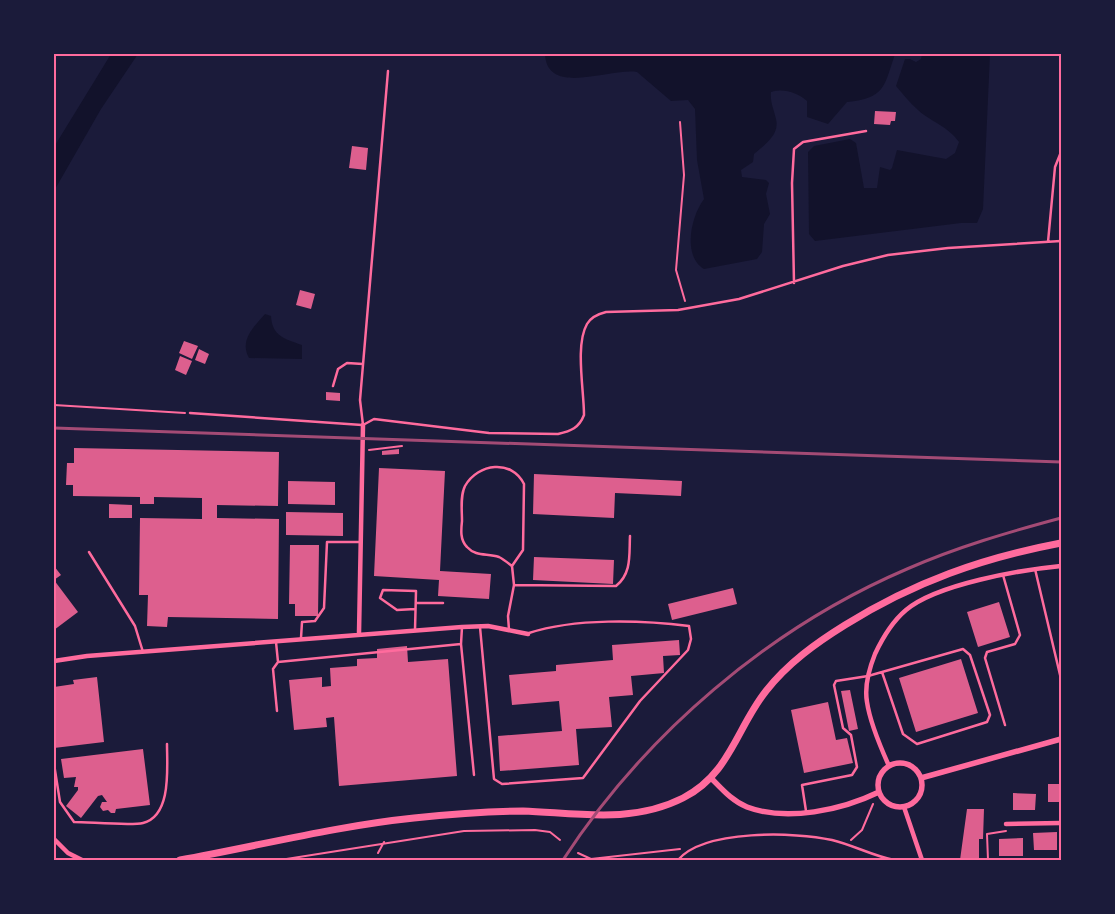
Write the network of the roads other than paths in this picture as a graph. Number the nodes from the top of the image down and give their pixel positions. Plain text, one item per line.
1 (388, 71) dead end
2 (866, 130) dead end
3 (1061, 152) edge
4 (1061, 241) edge
5 (1048, 242) junction
6 (794, 283) junction
7 (363, 364) junction
8 (333, 386) dead end
9 (190, 414) road end
10 (363, 425) junction
11 (630, 536) dead end
12 (360, 542) junction
13 (1061, 544) edge
14 (89, 552) dead end
15 (512, 566) junction
16 (1061, 566) edge
17 (1034, 568) junction
18 (1003, 575) junction
19 (514, 585) junction
20 (416, 603) junction
21 (443, 603) dead end
22 (416, 608) junction
23 (480, 626) junction
24 (462, 627) junction
25 (415, 630) junction
26 (509, 630) junction
27 (359, 633) junction
28 (528, 634) joint
29 (302, 638) junction
30 (276, 640) junction
31 (461, 644) junction
32 (142, 652) junction
33 (54, 661) edge
34 (278, 662) junction
35 (882, 672) junction
36 (868, 676) junction
37 (1061, 680) edge
38 (277, 711) dead end
39 (1005, 725) dead end
40 (1061, 739) edge
41 (167, 744) dead end
42 (54, 764) edge
43 (889, 766) junction
44 (474, 775) dead end
45 (711, 778) junction
46 (921, 778) junction
47 (879, 792) junction
48 (904, 807) junction
49 (806, 811) junction
50 (1061, 823) edge
51 (1006, 824) dead end
52 (54, 839) edge
53 (82, 860) edge
54 (180, 860) edge
55 (678, 860) edge
56 (894, 860) edge
57 (922, 860) edge

1 - 7 lane
2 - 6 lane
3 - 5 lane
4 - 5 lane
5 - 6 lane
6 - 10 lane
7 - 8 lane
7 - 10 lane
9 - 10 lane
10 - 12 street
11 - 19 lane
12 - 27 street
12 - 29 lane
13 - 45 main road
14 - 32 lane
15 - 15 lane
15 - 19 lane
16 - 17 street
17 - 18 street
17 - 37 lane
18 - 36 street
18 - 39 lane
19 - 26 lane
20 - 21 lane
20 - 22 lane
20 - 22 lane
22 - 25 lane
23 - 24 street
23 - 26 street
23 - 28 lane
24 - 25 street
24 - 31 lane
25 - 27 street
26 - 28 street
27 - 29 street
29 - 30 street
30 - 32 street
30 - 34 lane
31 - 34 lane
31 - 44 lane
32 - 33 street
34 - 38 lane
35 - 35 lane
35 - 36 lane
36 - 43 street
36 - 49 lane
40 - 46 street
41 - 42 lane
43 - 46 street
43 - 47 street
45 - 49 street
45 - 54 main road
46 - 48 street
47 - 48 street
47 - 49 street
48 - 57 street
50 - 51 street
52 - 53 street
55 - 56 lane

